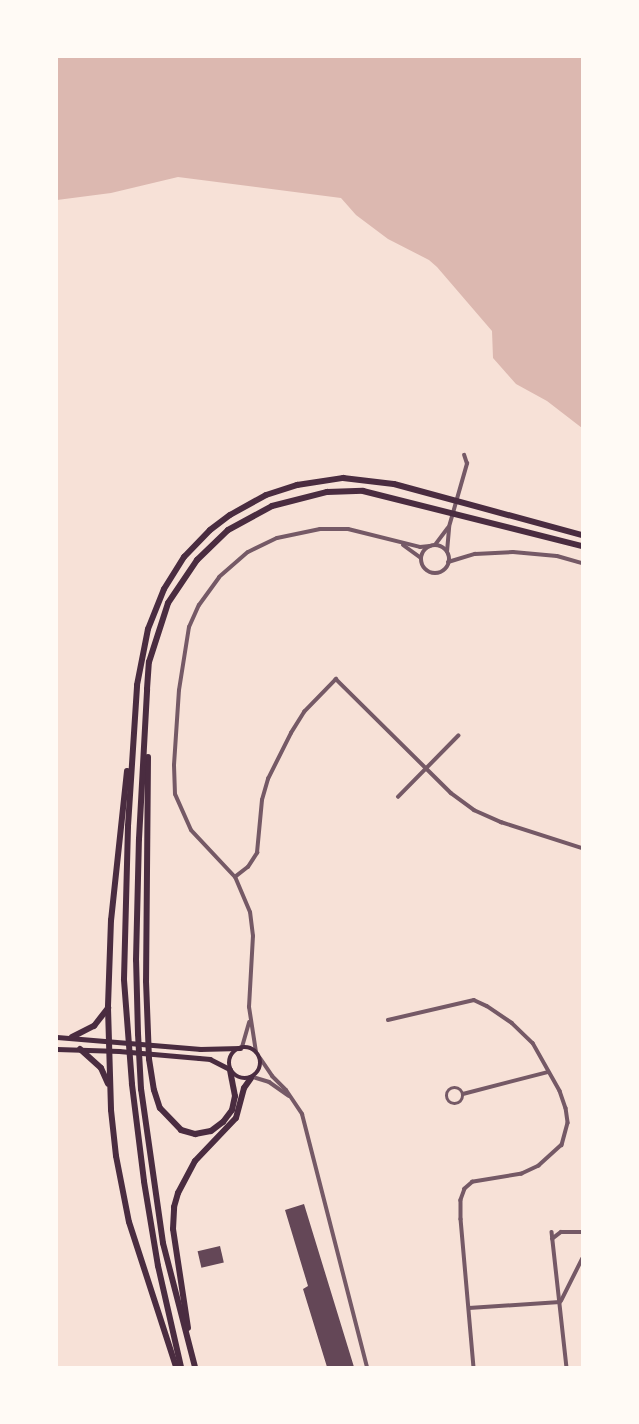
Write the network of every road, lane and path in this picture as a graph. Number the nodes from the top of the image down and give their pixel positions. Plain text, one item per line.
1 (464, 455) dead end
2 (449, 527) junction
3 (582, 533) edge
4 (398, 542) junction
5 (433, 545) junction
6 (582, 547) edge
7 (447, 552) junction
8 (421, 558) junction
9 (448, 562) junction
10 (582, 563) edge
11 (134, 713) junction
12 (147, 713) junction
13 (458, 736) dead end
14 (426, 769) junction
15 (398, 797) dead end
16 (582, 848) edge
17 (235, 877) junction
18 (108, 1008) junction
19 (250, 1017) junction
20 (388, 1020) dead end
21 (57, 1037) edge
22 (72, 1037) junction
23 (109, 1040) junction
24 (57, 1048) edge
25 (241, 1048) junction
26 (80, 1049) junction
27 (109, 1050) junction
28 (256, 1052) junction
29 (260, 1058) junction
30 (230, 1069) junction
31 (548, 1072) junction
32 (252, 1078) junction
33 (110, 1091) junction
34 (463, 1094) junction
35 (291, 1097) junction
36 (552, 1232) dead end
37 (582, 1232) edge
38 (552, 1239) junction
39 (582, 1259) edge
40 (560, 1302) junction
41 (469, 1308) junction
42 (189, 1342) junction
43 (176, 1367) edge
44 (182, 1367) edge
45 (195, 1367) edge
46 (367, 1367) edge
47 (474, 1367) edge
48 (567, 1367) edge

1 - 2 street
2 - 5 street
2 - 7 street
3 - 11 highway
4 - 5 street
4 - 8 street
4 - 17 street
5 - 7 street
5 - 8 street
6 - 12 highway
7 - 9 street
8 - 9 street
9 - 10 street
11 - 18 highway
11 - 44 highway
12 - 30 highway
12 - 42 highway
13 - 14 street
14 - 15 street
14 - 16 street
14 - 17 street
17 - 19 street
18 - 22 highway
18 - 23 highway
19 - 25 street
19 - 28 street
20 - 31 street
21 - 22 main road
22 - 23 main road
23 - 25 main road
23 - 27 highway
24 - 26 main road
25 - 28 main road
25 - 30 main road
26 - 27 main road
26 - 33 highway
27 - 30 main road
27 - 33 highway
28 - 29 main road
29 - 32 main road
29 - 35 street
30 - 32 main road
31 - 34 street
31 - 41 street
32 - 35 street
32 - 42 highway
33 - 43 highway
34 - 34 street
35 - 46 street
36 - 38 street
37 - 38 street
38 - 40 street
39 - 40 street
40 - 41 street
40 - 48 street
41 - 47 street
42 - 45 highway

